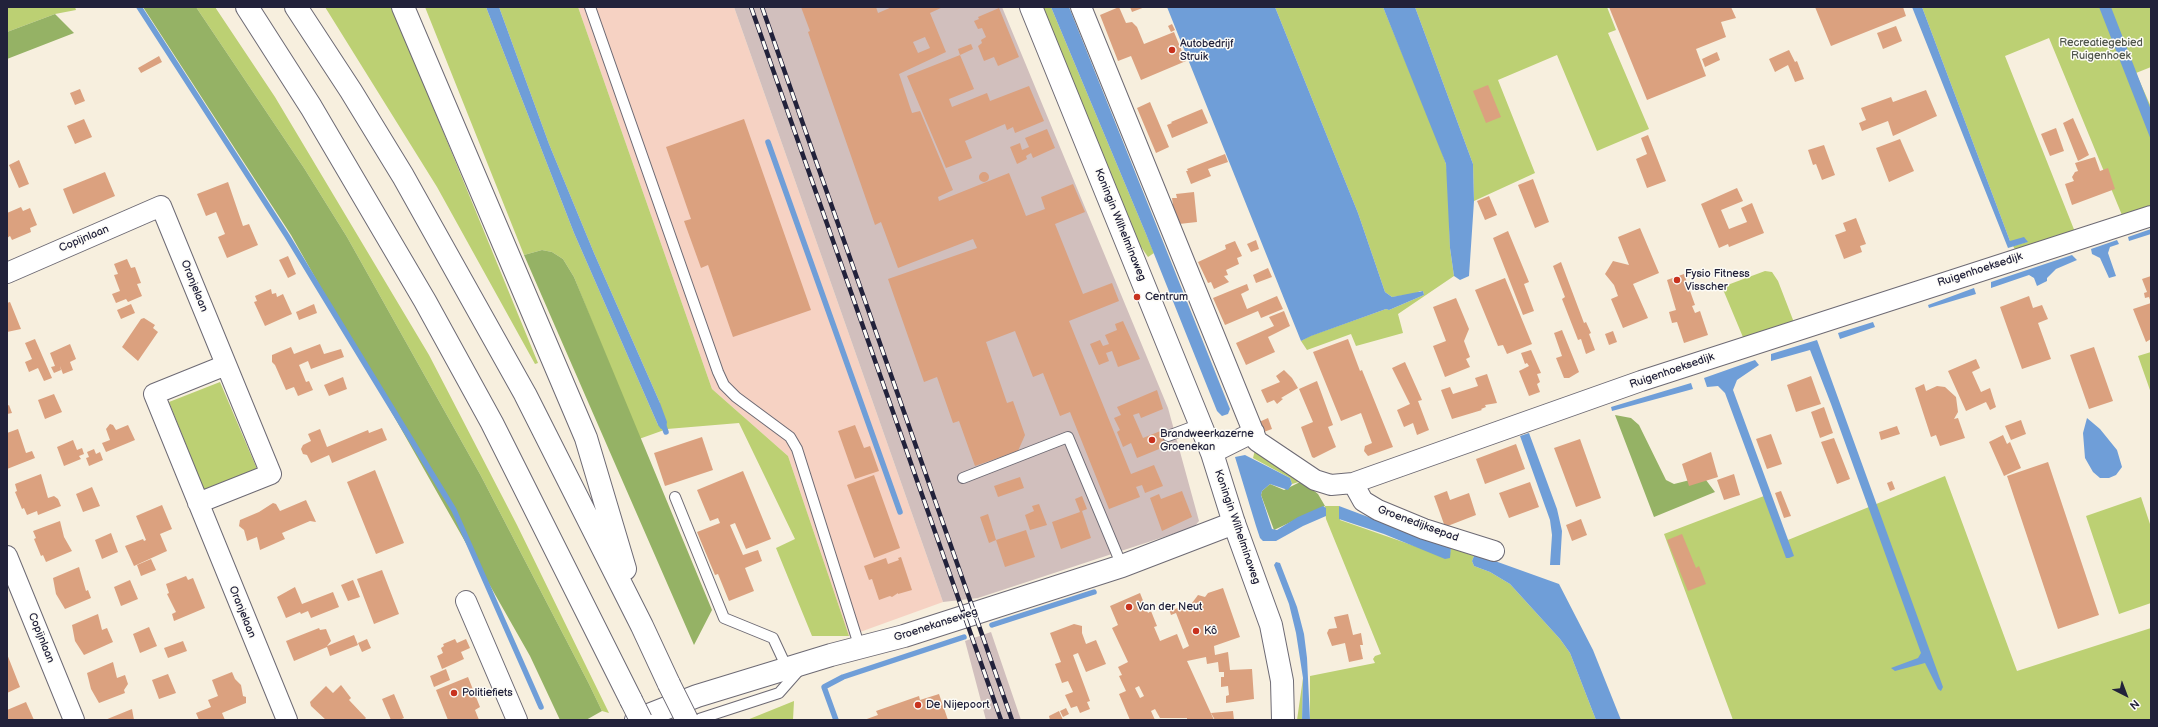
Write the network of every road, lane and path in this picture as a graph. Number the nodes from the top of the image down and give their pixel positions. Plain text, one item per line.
1 (247, 7) edge
2 (296, 7) edge
3 (403, 7) edge
4 (590, 7) edge
5 (1030, 7) edge
6 (1081, 7) edge
7 (161, 206) joint
8 (2151, 216) edge
9 (7, 272) edge
10 (226, 365) junction
11 (1200, 424) junction
12 (1254, 432) junction
13 (1168, 436) dead end
14 (1212, 453) junction
15 (963, 478) dead end
16 (1352, 483) junction
17 (675, 497) dead end
18 (198, 503) junction
19 (1234, 523) junction
20 (1494, 551) dead end
21 (7, 556) edge
22 (1122, 566) junction
23 (466, 602) dead end
24 (642, 626) junction
25 (860, 648) junction
26 (797, 665) junction
27 (634, 710) edge
28 (74, 720) edge
29 (287, 720) edge
30 (517, 720) edge
31 (641, 720) edge
32 (687, 720) edge
33 (696, 720) edge
34 (1283, 720) edge

1 - 27 main road
2 - 24 main road
3 - 24 main road
4 - 25 lane
5 - 11 main road, Koningin Wilhelminaweg
6 - 12 street
7 - 9 street, Copijnlaan
7 - 10 street, Oranjelaan
8 - 16 street, Ruigenhoeksedijk
10 - 18 street, Oranjelaan
10 - 18 street, Oranjelaan
11 - 13 lane
11 - 14 main road, Koningin Wilhelminaweg
12 - 14 street
12 - 16 street, Ruigenhoeksedijk
14 - 19 main road, Koningin Wilhelminaweg
15 - 22 lane
16 - 20 street, Groenedijksepad
17 - 26 lane
18 - 29 street, Oranjelaan
19 - 22 main road, Groenekanseweg
19 - 34 main road, Koningin Wilhelminaweg
21 - 28 street, Copijnlaan
22 - 25 main road, Groenekanseweg
23 - 30 street
24 - 32 main road, bridge
25 - 26 main road, Groenekanseweg
26 - 27 main road, Groenekanseweg
26 - 33 lane
27 - 31 main road, bridge

